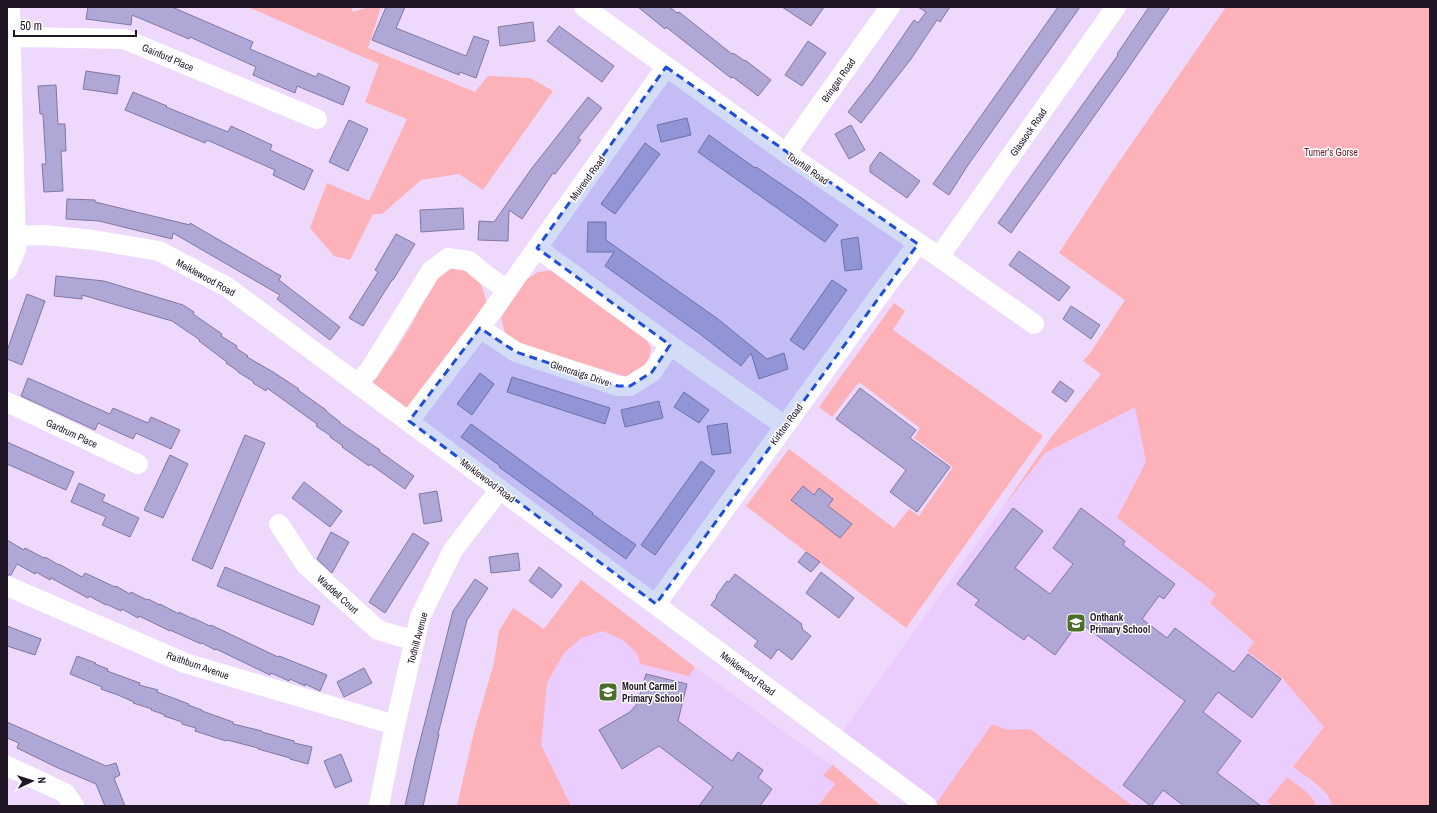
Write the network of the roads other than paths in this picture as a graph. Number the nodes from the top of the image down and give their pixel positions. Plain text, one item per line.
1 (10, 7) edge
2 (584, 7) edge
3 (1116, 7) edge
4 (885, 9) edge
5 (11, 38) junction
6 (666, 66) junction
7 (317, 119) dead end
8 (786, 153) junction
9 (15, 236) junction
10 (918, 244) junction
11 (537, 248) junction
12 (939, 257) junction
13 (7, 270) edge
14 (507, 290) junction
15 (1034, 324) dead end
16 (480, 328) junction
17 (670, 345) junction
18 (357, 383) junction
19 (7, 402) edge
20 (409, 421) junction
21 (785, 426) junction
22 (138, 464) dead end
23 (500, 489) junction
24 (279, 524) dead end
25 (7, 586) edge
26 (656, 604) junction
27 (415, 640) junction
28 (395, 725) junction
29 (7, 766) edge
30 (74, 806) edge
31 (378, 806) edge
32 (927, 806) edge

1 - 5 street
2 - 6 street, Tourhill Road
3 - 12 street, Glassock Road
4 - 8 street, Bringan Road
5 - 7 street, Gainford Place
5 - 9 street
6 - 8 street, Tourhill Road
6 - 11 street, Muirend Road
8 - 10 street, Tourhill Road
9 - 13 street
9 - 18 street, Meiklewood Road
10 - 12 street, Tourhill Road
10 - 21 street, Kirkton Road
11 - 14 street, Muirend Road
11 - 17 street
12 - 15 street, Tourhill Road
14 - 16 street, Muirend Road
14 - 18 street
16 - 17 street, Glencraigs Drive
16 - 20 street, Muirend Road
17 - 21 street
18 - 20 street, Meiklewood Road
19 - 22 street, Gardrum Place
20 - 23 street, Meiklewood Road
21 - 26 street, Kirkton Road
23 - 26 street, Meiklewood Road
23 - 27 street, Todhill Avenue
24 - 27 street, Waddell Court
25 - 28 street, Raithburn Avenue
26 - 32 street, Meiklewood Road
27 - 28 street, Todhill Avenue
28 - 31 street, Todhill Avenue
29 - 30 street

